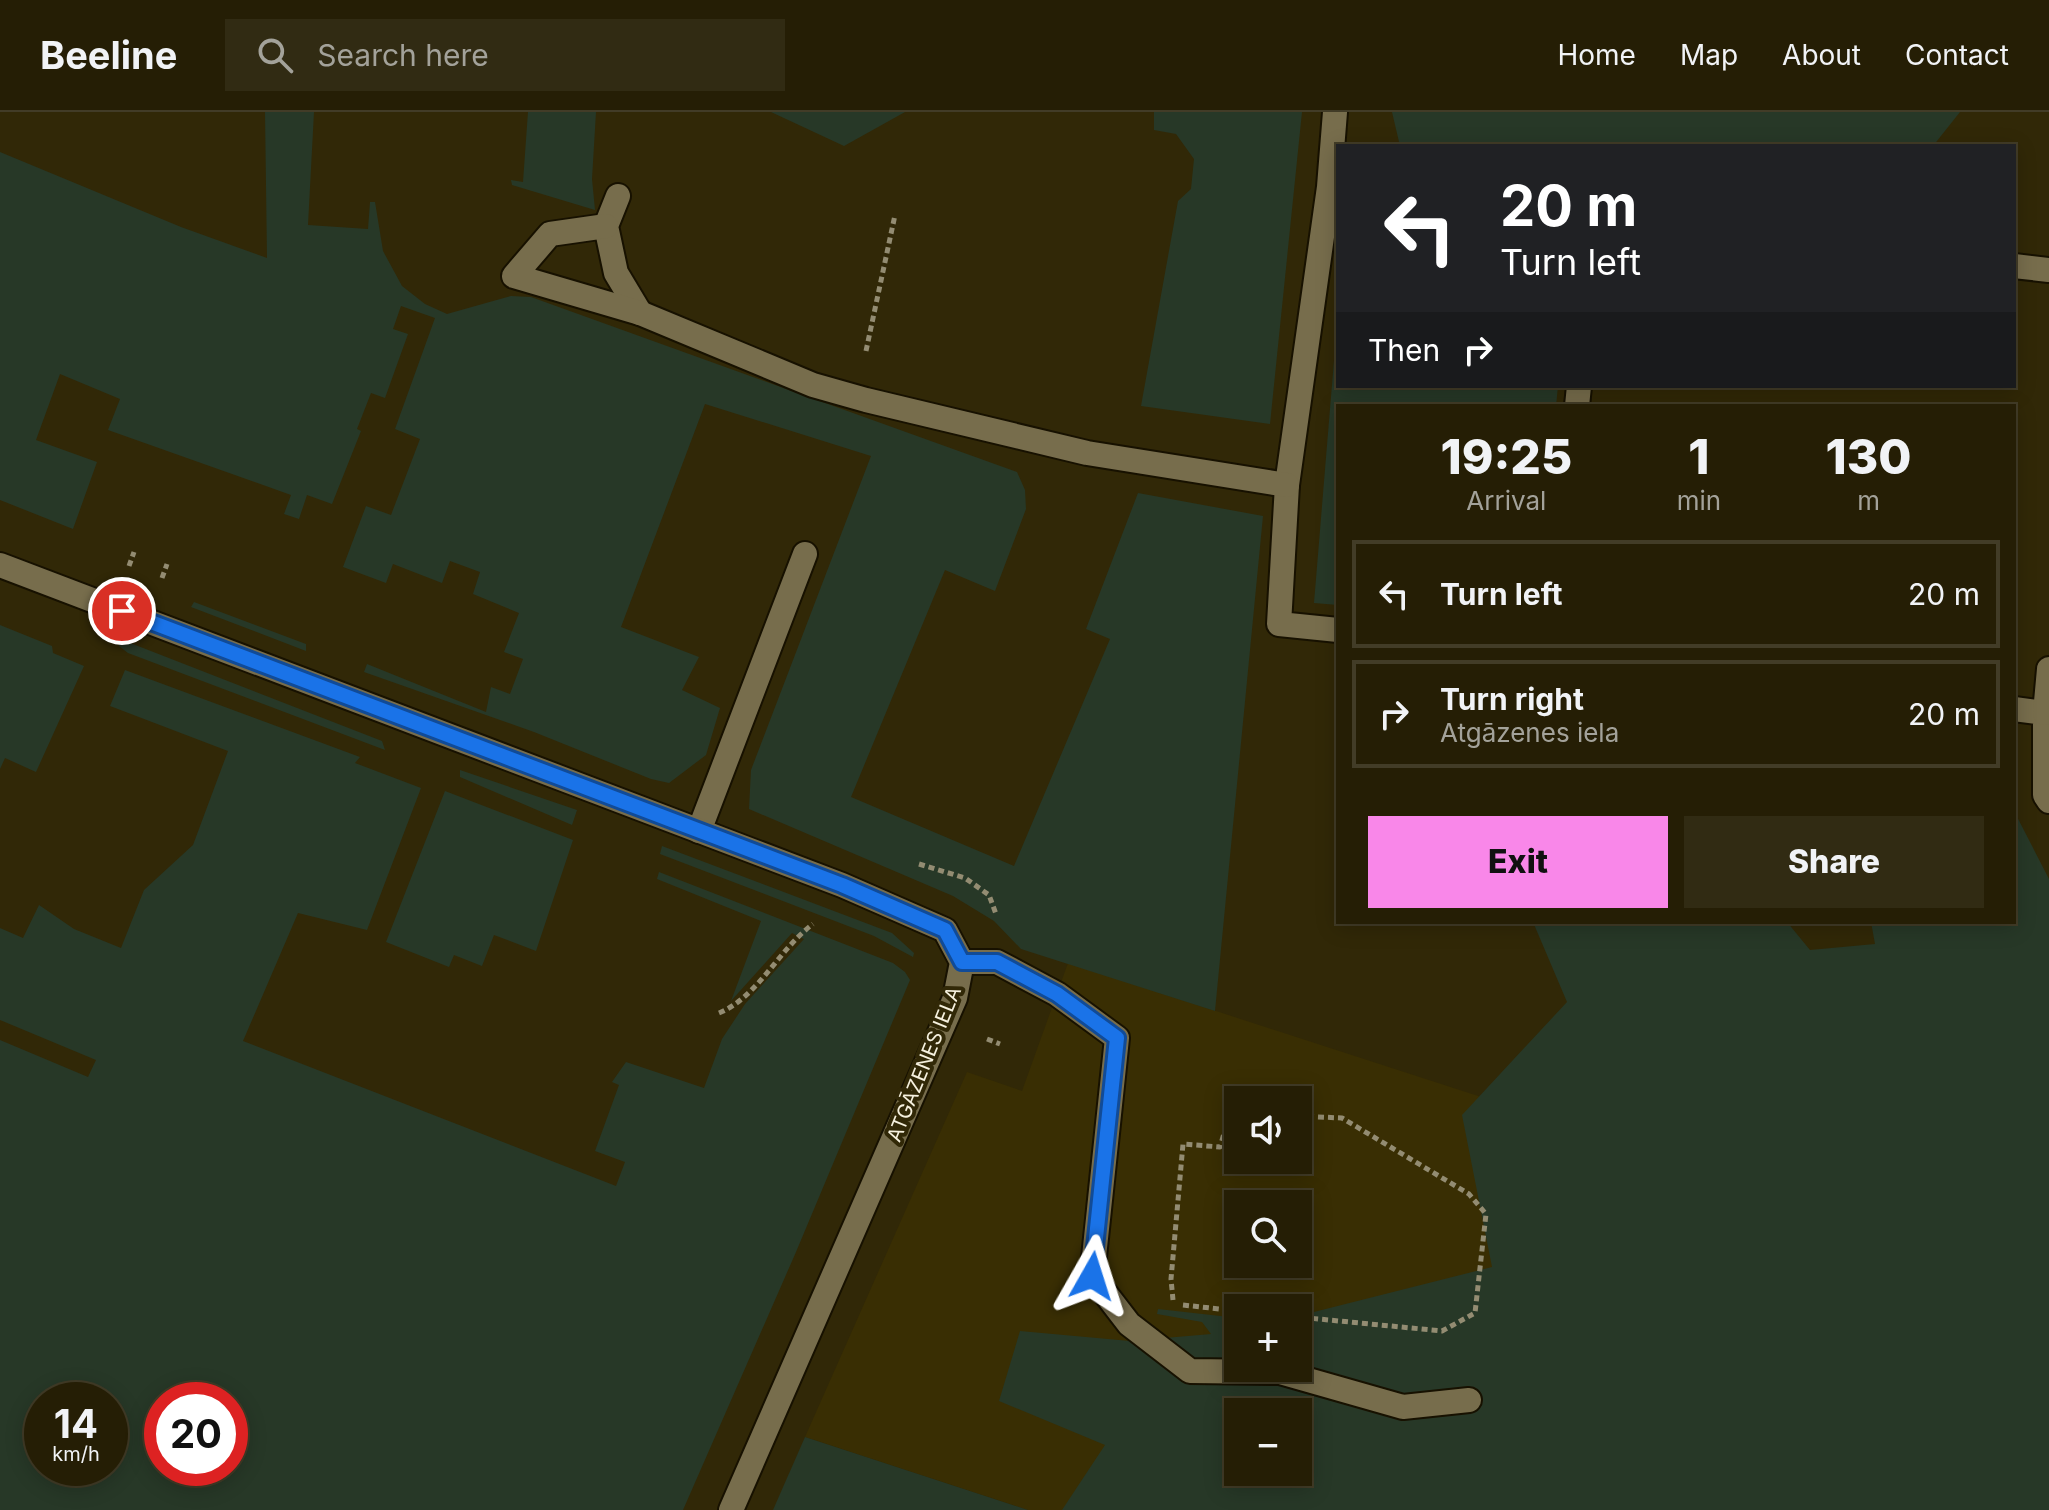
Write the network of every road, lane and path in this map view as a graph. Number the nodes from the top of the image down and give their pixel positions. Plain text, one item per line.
1 (1335, 112) edge
2 (1333, 188) edge
3 (618, 196) dead end
4 (895, 215) dead end
5 (606, 226) junction
6 (2016, 266) edge
7 (2049, 270) edge
8 (640, 313) junction
9 (857, 398) junction
10 (1287, 485) junction
11 (134, 552) dead end
12 (805, 554) dead end
13 (167, 564) dead end
14 (0, 565) edge
15 (128, 568) dead end
16 (161, 580) dead end
17 (1336, 630) edge
18 (2049, 669) edge
19 (2016, 709) edge
20 (2045, 713) junction
21 (2049, 801) edge
22 (699, 831) junction
23 (817, 921) dead end
24 (962, 962) junction
25 (719, 1013) dead end
26 (1312, 1117) edge
27 (1224, 1134) edge
28 (1224, 1309) edge
29 (1312, 1318) edge
30 (1469, 1400) dead end
31 (731, 1510) edge

1 - 2 street
2 - 10 street
3 - 5 street
4 - 9 path
5 - 8 street
5 - 8 street
6 - 7 street
8 - 9 street
9 - 10 street
10 - 17 street
11 - 15 path
12 - 22 street
13 - 16 path
14 - 22 street, ATGĀZENES IELA
18 - 20 street
19 - 20 street
20 - 21 street
22 - 24 street, ATGĀZENES IELA
23 - 25 path
24 - 30 street
24 - 31 street, ATGĀZENES IELA
26 - 29 path
27 - 28 path

